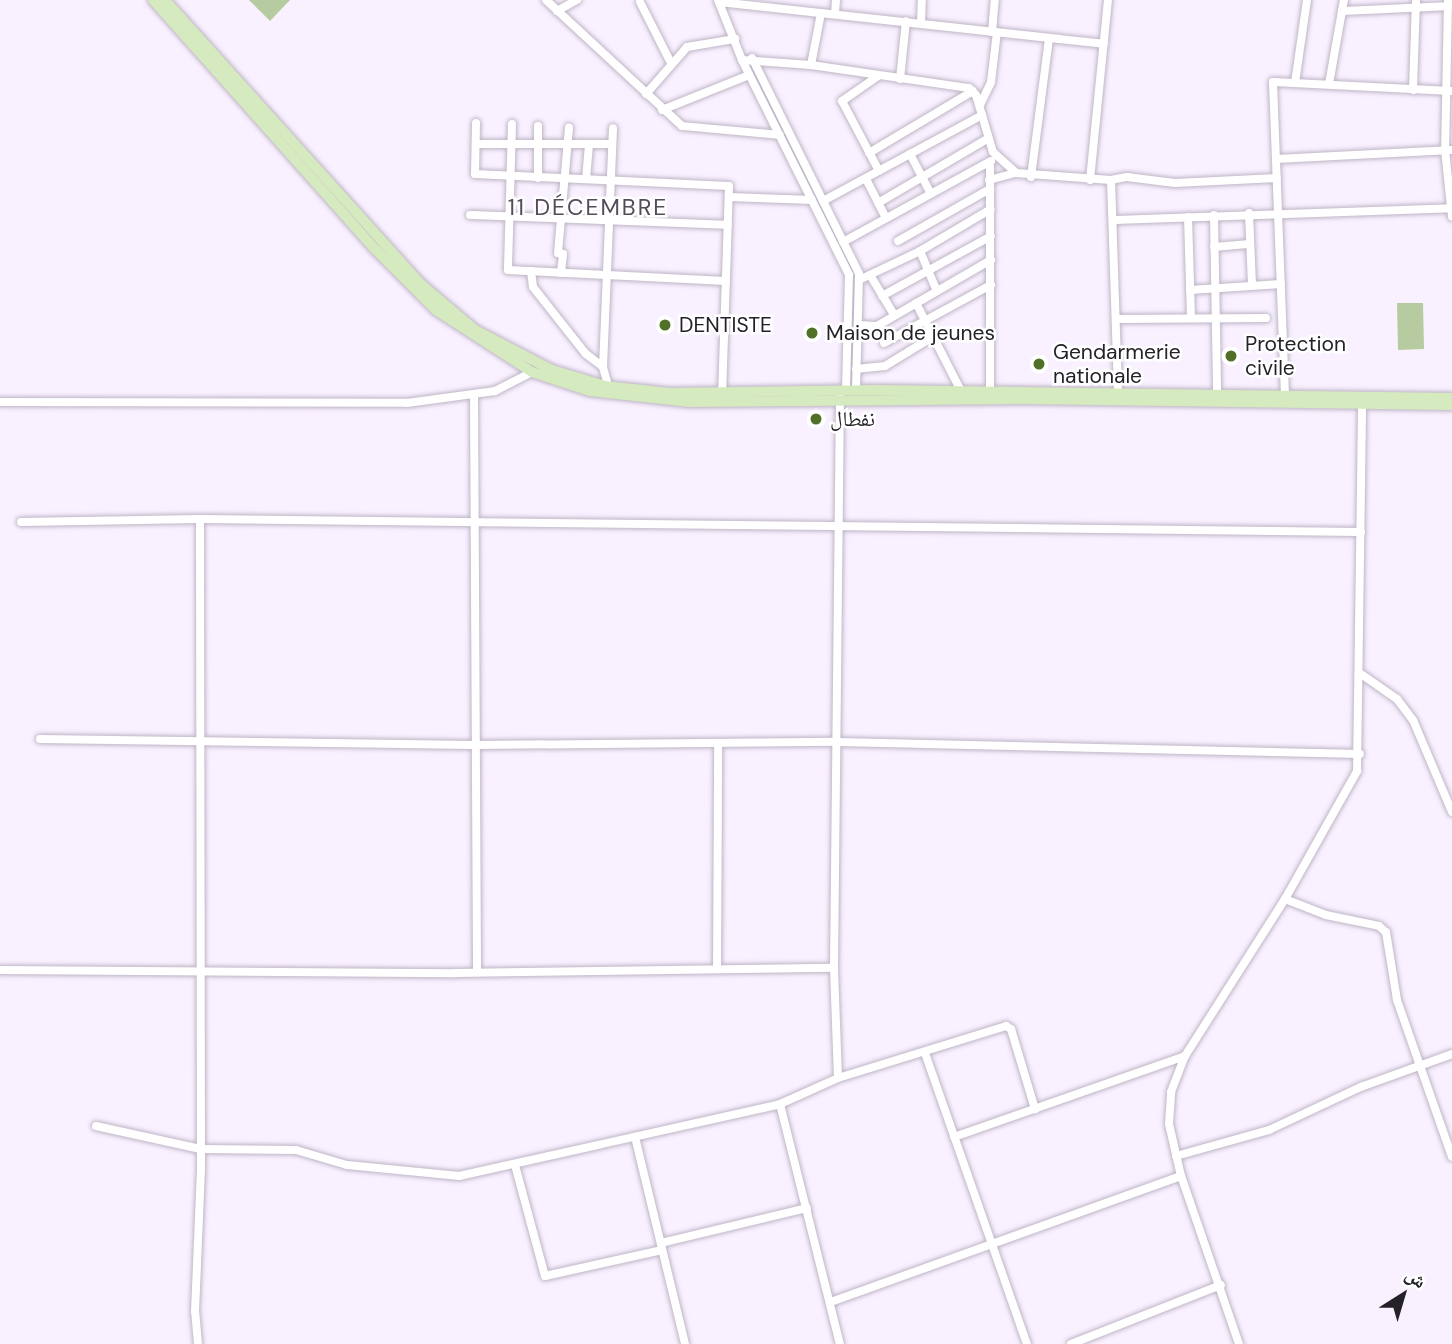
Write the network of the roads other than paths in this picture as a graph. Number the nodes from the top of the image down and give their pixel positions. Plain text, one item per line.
1 (153, 0) edge
2 (165, 0) edge
3 (545, 0) edge
4 (577, 0) edge
5 (836, 0) edge
6 (922, 0) edge
7 (995, 0) edge
8 (1108, 0) edge
9 (1307, 0) edge
10 (1344, 0) edge
11 (719, 1) edge
12 (640, 2) dead end
13 (1416, 4) edge
14 (1450, 4) edge
15 (1383, 5) edge
16 (557, 11) junction
17 (1342, 11) junction
18 (821, 13) junction
19 (835, 14) junction
20 (906, 21) junction
21 (921, 23) junction
22 (995, 32) junction
23 (1049, 38) junction
24 (736, 39) junction
25 (1104, 44) junction
26 (741, 56) junction
27 (752, 59) junction
28 (671, 63) junction
29 (811, 65) junction
30 (749, 75) junction
31 (878, 76) junction
32 (900, 79) junction
33 (1295, 83) junction
34 (1329, 85) junction
35 (1413, 90) junction
36 (973, 91) junction
37 (1450, 91) edge
38 (646, 94) junction
39 (980, 105) junction
40 (662, 110) junction
41 (982, 115) junction
42 (476, 123) dead end
43 (512, 124) dead end
44 (538, 126) dead end
45 (569, 127) dead end
46 (613, 128) dead end
47 (784, 136) junction
48 (987, 139) junction
49 (476, 144) junction
50 (512, 144) junction
51 (540, 144) junction
52 (566, 144) junction
53 (589, 144) junction
54 (612, 144) junction
55 (1449, 150) edge
56 (869, 152) junction
57 (993, 152) junction
58 (910, 154) junction
59 (1276, 159) junction
60 (990, 163) junction
61 (879, 171) junction
62 (1016, 173) junction
63 (512, 177) junction
64 (922, 177) junction
65 (1031, 177) junction
66 (538, 178) junction
67 (564, 178) junction
68 (866, 178) junction
69 (1277, 178) junction
70 (586, 179) junction
71 (611, 180) junction
72 (1090, 180) junction
73 (1111, 180) junction
74 (990, 184) junction
75 (931, 194) junction
76 (729, 197) junction
77 (812, 200) junction
78 (823, 201) junction
79 (878, 202) junction
80 (1452, 208) edge
81 (991, 209) junction
82 (1278, 212) junction
83 (1250, 213) junction
84 (470, 215) dead end
85 (1214, 215) junction
86 (1188, 216) junction
87 (352, 217) junction
88 (511, 217) junction
89 (1452, 217) edge
90 (886, 218) junction
91 (561, 219) junction
92 (1115, 220) junction
93 (609, 221) junction
94 (728, 225) junction
95 (991, 236) junction
96 (898, 241) dead end
97 (843, 242) junction
98 (1250, 244) junction
99 (1214, 247) junction
100 (920, 251) junction
101 (991, 260) junction
102 (928, 270) junction
103 (531, 271) junction
104 (561, 273) junction
105 (607, 275) junction
106 (870, 275) junction
107 (859, 280) junction
108 (411, 281) junction
109 (726, 281) junction
110 (1281, 284) junction
111 (990, 285) junction
112 (1252, 286) junction
113 (1214, 288) junction
114 (936, 289) junction
115 (1190, 290) junction
116 (882, 296) junction
117 (916, 303) junction
118 (892, 313) junction
119 (1191, 316) junction
120 (1213, 317) junction
121 (1266, 318) dead end
122 (1117, 319) junction
123 (926, 320) junction
124 (858, 325) junction
125 (934, 336) junction
126 (884, 343) dead end
127 (603, 367) junction
128 (856, 369) junction
129 (532, 372) junction
130 (550, 374) junction
131 (607, 386) junction
132 (961, 391) junction
133 (990, 391) junction
134 (1118, 392) junction
135 (722, 393) junction
136 (847, 393) junction
137 (474, 394) junction
138 (1217, 394) junction
139 (1285, 395) junction
140 (1452, 398) edge
141 (1362, 400) junction
142 (0, 402) edge
143 (1452, 405) edge
144 (200, 519) junction
145 (21, 522) dead end
146 (477, 525) junction
147 (840, 528) junction
148 (1361, 532) junction
149 (1360, 674) junction
150 (40, 739) dead end
151 (202, 742) junction
152 (838, 742) junction
153 (474, 744) junction
154 (718, 744) junction
155 (1360, 754) junction
156 (1452, 813) edge
157 (1285, 899) junction
158 (834, 968) junction
159 (717, 969) junction
160 (0, 970) edge
161 (201, 971) junction
162 (477, 971) junction
163 (925, 1052) junction
164 (1452, 1054) edge
165 (1185, 1056) junction
166 (1422, 1064) junction
167 (838, 1078) junction
168 (780, 1104) junction
169 (1035, 1109) junction
170 (96, 1126) dead end
171 (635, 1137) junction
172 (954, 1137) junction
173 (201, 1149) junction
174 (1176, 1156) junction
175 (1452, 1157) edge
176 (515, 1165) junction
177 (1181, 1176) junction
178 (807, 1208) junction
179 (662, 1247) junction
180 (990, 1248) junction
181 (1221, 1285) junction
182 (831, 1302) junction
183 (685, 1343) edge
184 (198, 1344) edge
185 (675, 1344) edge
186 (840, 1344) edge
187 (1027, 1344) edge
188 (1071, 1344) edge
189 (1240, 1344) edge

1 - 87 main road
2 - 87 main road
3 - 16 street
4 - 16 street
5 - 19 street
6 - 21 street
7 - 22 street
8 - 25 street
9 - 33 street
10 - 17 street
11 - 18 street
11 - 24 street
12 - 28 street
13 - 14 street
13 - 15 street
13 - 35 street
14 - 37 street
15 - 17 street
16 - 38 street
17 - 34 street
18 - 19 street
18 - 29 street
19 - 20 street
20 - 21 street
20 - 32 street
21 - 22 street
22 - 23 street
22 - 39 street
23 - 25 street
23 - 65 street
24 - 26 street
24 - 28 street
25 - 72 street
26 - 27 street
26 - 30 street
27 - 29 street
27 - 47 street
28 - 38 street
29 - 31 street
30 - 40 street
30 - 47 street
31 - 32 street
31 - 56 street
32 - 36 street
33 - 34 street
33 - 59 street
34 - 35 street
35 - 37 street
36 - 39 street
36 - 56 street
37 - 55 street
38 - 40 street
39 - 41 street
40 - 47 street
41 - 48 street
41 - 58 street
42 - 49 street
43 - 50 street
44 - 51 street
45 - 52 street
46 - 54 street
47 - 77 street
47 - 78 street
48 - 57 street
48 - 64 street
49 - 50 street
49 - 63 street
50 - 51 street
50 - 63 street
51 - 52 street
51 - 66 street
52 - 53 street
52 - 67 street
53 - 54 street
53 - 70 street
54 - 71 street
55 - 59 street
55 - 80 street
56 - 61 street
57 - 60 street
57 - 62 street
58 - 61 street
58 - 64 street
59 - 69 street
60 - 74 street
60 - 75 street
61 - 68 street
62 - 65 street
62 - 74 street
63 - 66 street
63 - 88 street
64 - 75 street
64 - 79 street
65 - 72 street
66 - 67 street
67 - 70 street
67 - 91 street
68 - 78 street
68 - 79 street
69 - 73 street
69 - 82 street
70 - 71 street
71 - 76 street
71 - 93 street
72 - 73 street
73 - 92 street
74 - 81 street
74 - 96 street
75 - 90 street
76 - 77 street
76 - 94 street
77 - 136 street
78 - 97 street
79 - 90 street
80 - 82 street
80 - 89 street
81 - 95 street
81 - 100 street
82 - 83 street
82 - 110 street
83 - 85 street
83 - 98 street
84 - 88 street
85 - 86 street
85 - 99 street
86 - 92 street
86 - 115 street
87 - 108 main road
88 - 91 street
88 - 103 street
90 - 97 street
91 - 93 street
91 - 104 street
92 - 122 street
93 - 94 street
93 - 105 street
94 - 109 street
95 - 101 street
95 - 102 street
97 - 107 street
98 - 99 street
98 - 112 street
99 - 113 street
100 - 102 street
100 - 106 street
101 - 111 street
101 - 114 street
102 - 114 street
102 - 116 street
103 - 104 street
103 - 127 street
104 - 105 street
105 - 109 street
105 - 127 street
106 - 107 street
106 - 116 street
107 - 124 street
108 - 129 main road
108 - 130 main road
109 - 135 street
110 - 112 street
110 - 139 street
111 - 123 street
111 - 133 street
112 - 113 street
113 - 115 street
113 - 120 street
114 - 117 street
115 - 119 street
116 - 118 street
117 - 118 street
117 - 123 street
118 - 124 street
119 - 120 street
119 - 122 street
120 - 121 street
120 - 138 street
122 - 134 street
123 - 125 street
123 - 126 street
124 - 128 street
125 - 128 street
125 - 132 street
127 - 131 street
128 - 136 street
129 - 130 main road
129 - 137 street
130 - 131 main road
130 - 136 main road
131 - 135 main road
132 - 133 main road
132 - 136 main road
133 - 134 main road
134 - 138 main road
135 - 136 main road
136 - 141 main road
136 - 147 street
137 - 142 street
137 - 146 street
138 - 139 main road
139 - 141 main road
140 - 141 main road
141 - 143 main road
141 - 148 street
144 - 145 street
144 - 146 street
144 - 151 street
146 - 147 street
146 - 153 street
147 - 148 street
147 - 152 street
148 - 149 street
149 - 155 street
149 - 156 street
150 - 151 street
151 - 153 street
151 - 161 street
152 - 154 street
152 - 155 street
152 - 158 street
153 - 154 street
153 - 162 street
154 - 159 street
155 - 157 street
157 - 165 street
157 - 166 street
158 - 159 street
158 - 167 street
159 - 162 street
160 - 161 street
161 - 162 street
161 - 173 street
163 - 167 street
163 - 169 street
163 - 172 street
164 - 166 street
165 - 169 street
165 - 174 street
166 - 174 street
166 - 175 street
167 - 168 street
168 - 171 street
168 - 178 street
169 - 172 street
170 - 173 street
171 - 176 street
171 - 179 street
172 - 180 street
173 - 176 street
173 - 184 street
174 - 177 street
176 - 179 street
177 - 180 street
177 - 181 street
178 - 179 street
178 - 182 street
179 - 183 street
180 - 182 street
180 - 187 street
181 - 188 street
181 - 189 street
182 - 186 street
183 - 185 street

